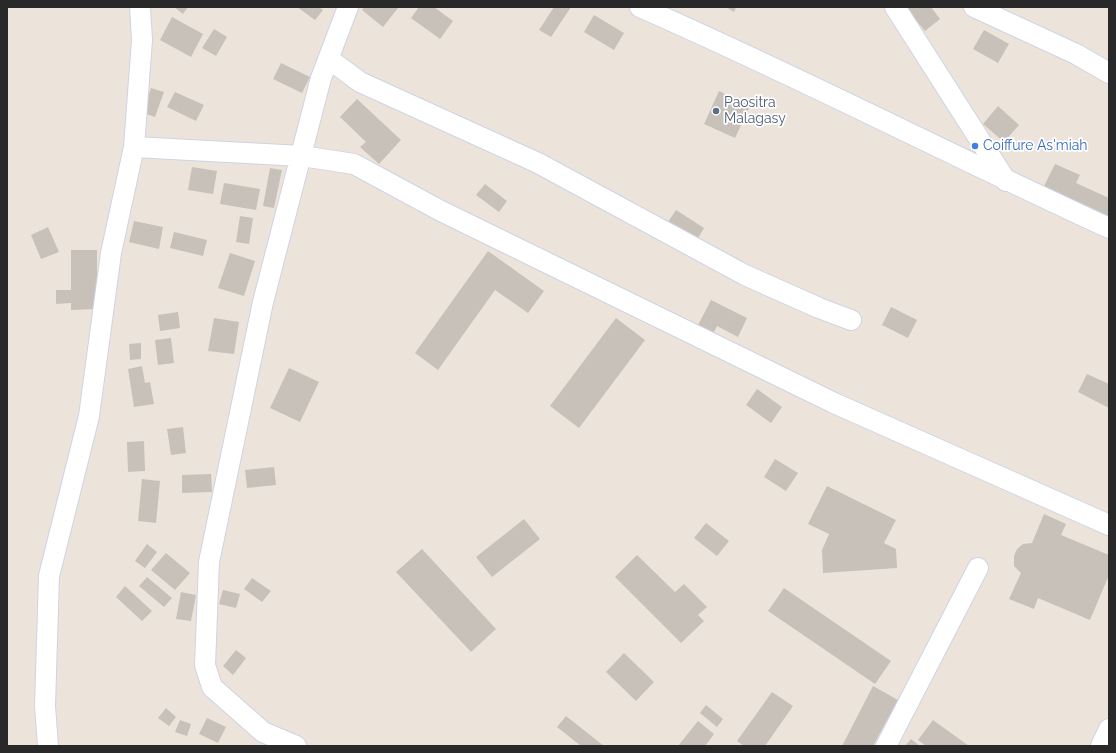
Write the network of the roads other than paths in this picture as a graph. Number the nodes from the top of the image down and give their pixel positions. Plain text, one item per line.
1 (140, 7) edge
2 (348, 7) edge
3 (640, 7) edge
4 (895, 7) edge
5 (974, 7) edge
6 (329, 58) junction
7 (1109, 72) edge
8 (134, 147) junction
9 (302, 156) junction
10 (1006, 180) junction
11 (1109, 228) edge
12 (851, 320) dead end
13 (1109, 524) edge
14 (978, 568) dead end
15 (1109, 729) edge
16 (48, 746) edge
17 (296, 746) edge
18 (886, 746) edge
19 (1101, 746) edge

1 - 8 street
2 - 6 street
3 - 10 street
4 - 10 street
5 - 7 street
6 - 9 street
6 - 12 street
8 - 9 street
8 - 16 street
9 - 13 street
9 - 17 street
10 - 11 street
14 - 18 street
15 - 19 street

